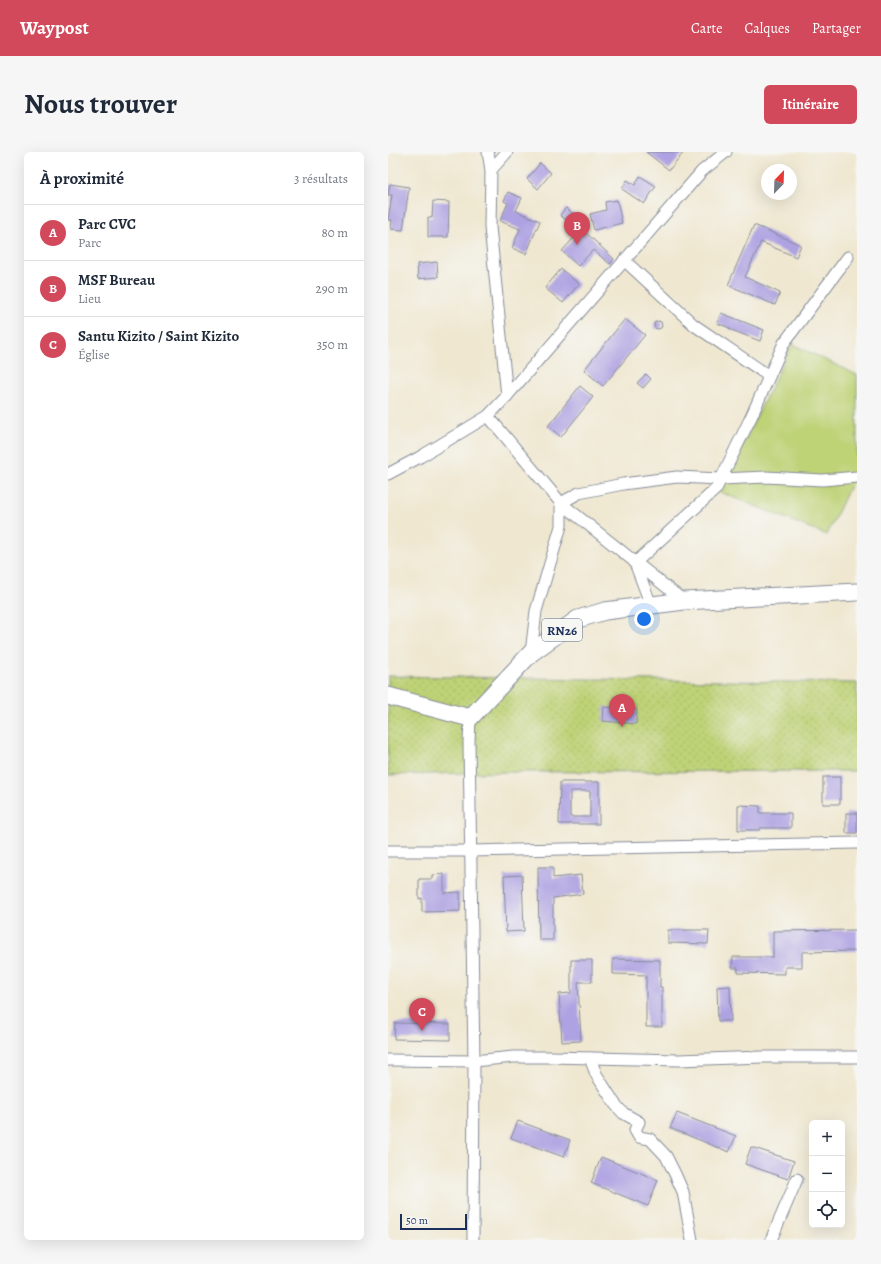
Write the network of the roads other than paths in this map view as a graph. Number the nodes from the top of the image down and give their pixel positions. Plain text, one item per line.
1 (488, 152) edge
2 (507, 152) edge
3 (726, 152) edge
4 (491, 170) junction
5 (848, 257) dead end
6 (624, 260) junction
7 (769, 376) junction
8 (507, 396) junction
9 (488, 416) junction
10 (388, 474) edge
11 (857, 477) edge
12 (721, 479) junction
13 (561, 503) junction
14 (635, 563) junction
15 (857, 592) edge
16 (684, 602) junction
17 (651, 605) junction
18 (531, 653) junction
19 (388, 696) edge
20 (470, 718) junction
21 (857, 843) edge
22 (388, 851) edge
23 (470, 851) junction
24 (857, 1057) edge
25 (590, 1058) junction
26 (388, 1060) edge
27 (474, 1061) junction
28 (797, 1179) dead end
29 (473, 1240) edge
30 (692, 1240) edge
31 (771, 1240) edge

1 - 4 street
2 - 4 street
3 - 6 street
4 - 8 street
5 - 7 street
6 - 7 street
6 - 8 street
7 - 12 street
8 - 9 street
9 - 10 street
9 - 13 street
11 - 12 street
12 - 13 street
12 - 14 street
13 - 14 street
13 - 18 street
14 - 16 street
14 - 17 street
15 - 16 main road, RN26
16 - 17 main road, RN26
17 - 18 main road, RN26
18 - 20 main road, RN26
19 - 20 main road
20 - 23 street
21 - 23 street
22 - 23 street
23 - 27 street
24 - 25 street
25 - 27 street
25 - 30 street
26 - 27 street
27 - 29 street
28 - 31 street

